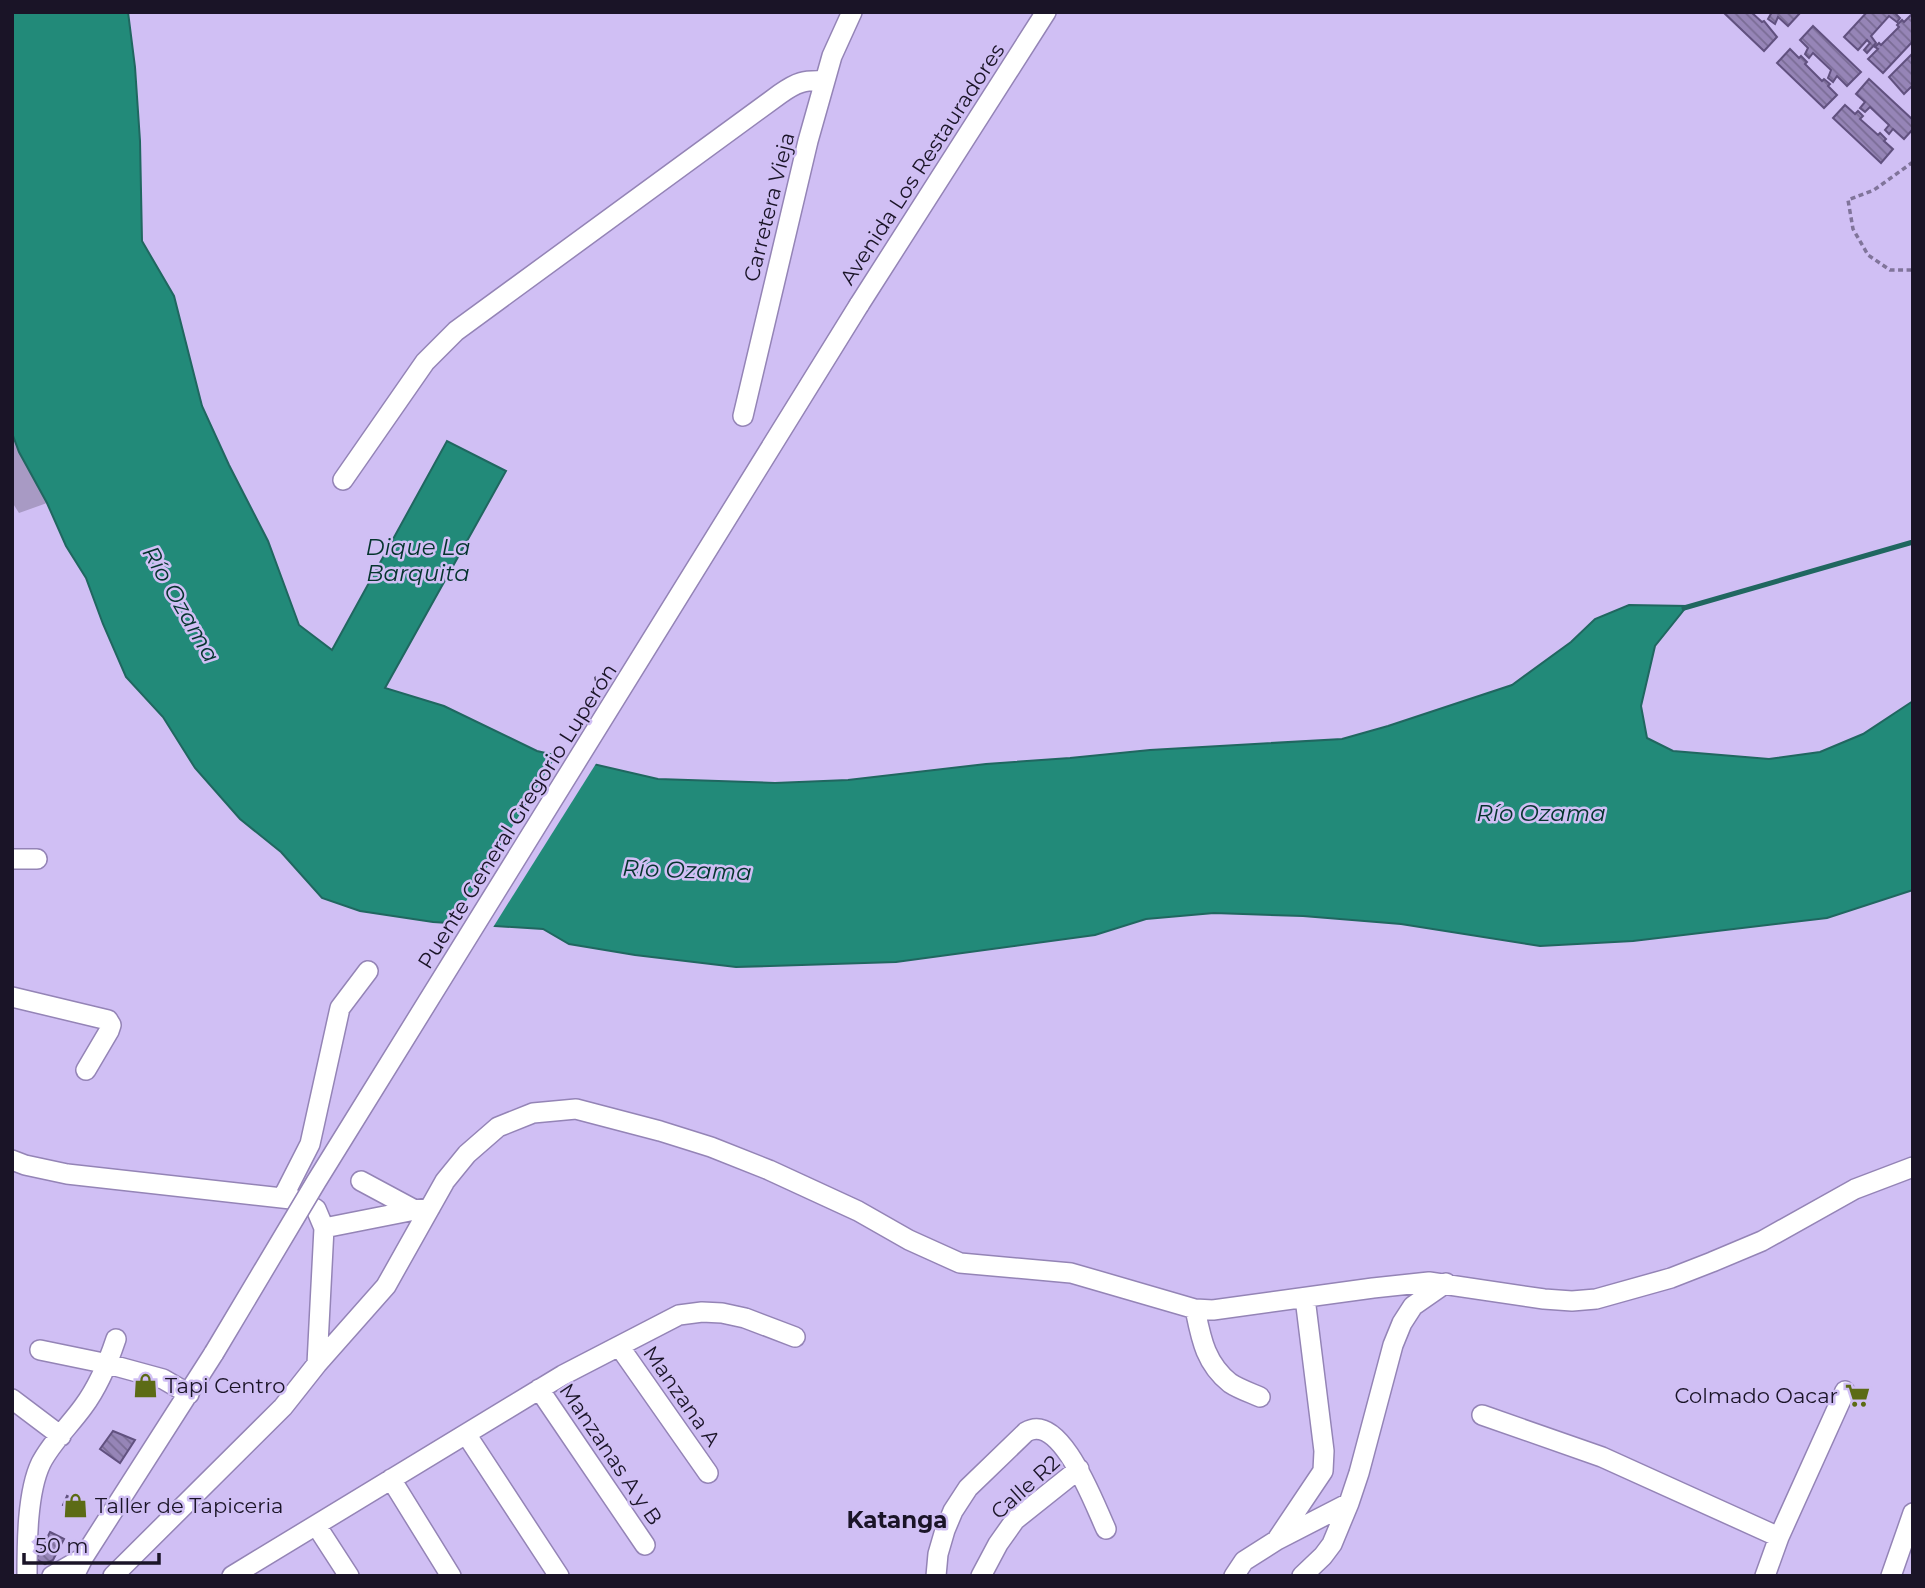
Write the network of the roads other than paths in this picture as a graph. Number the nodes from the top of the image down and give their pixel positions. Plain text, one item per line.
1 (852, 12) edge
2 (1046, 12) edge
3 (824, 81) junction
4 (859, 305) joint
5 (743, 415) dead end
6 (344, 480) dead end
7 (12, 859) edge
8 (37, 859) dead end
9 (368, 971) dead end
10 (12, 997) edge
11 (86, 1070) dead end
12 (12, 1160) edge
13 (1913, 1167) edge
14 (361, 1181) dead end
15 (282, 1197) junction
16 (422, 1209) junction
17 (324, 1228) junction
18 (1446, 1283) junction
19 (1305, 1298) junction
20 (1195, 1309) junction
21 (794, 1337) dead end
22 (116, 1339) dead end
23 (619, 1346) junction
24 (40, 1350) dead end
25 (108, 1364) junction
26 (317, 1364) junction
27 (539, 1389) junction
28 (1845, 1391) dead end
29 (189, 1394) junction
30 (1260, 1397) dead end
31 (12, 1399) edge
32 (1482, 1415) dead end
33 (466, 1434) junction
34 (61, 1436) junction
35 (1079, 1469) junction
36 (708, 1473) dead end
37 (391, 1479) junction
38 (1349, 1503) junction
39 (1913, 1513) edge
40 (316, 1525) junction
41 (1106, 1530) dead end
42 (1779, 1538) junction
43 (1278, 1540) junction
44 (645, 1545) dead end
45 (78, 1567) edge
46 (27, 1576) edge
47 (52, 1576) edge
48 (113, 1576) edge
49 (232, 1576) edge
50 (349, 1576) edge
51 (451, 1576) edge
52 (559, 1576) edge
53 (936, 1576) edge
54 (981, 1576) edge
55 (1234, 1576) edge
56 (1301, 1576) edge
57 (1765, 1576) edge
58 (1891, 1576) edge

1 - 3 street, Carretera Vieja
2 - 4 street, Avenida Los Restauradores
3 - 5 street, Carretera Vieja
3 - 6 street
4 - 29 street, Puente General Gregorio Luperón, bridge
7 - 8 street
9 - 15 street
10 - 11 street
12 - 15 street
13 - 18 street
14 - 16 street
15 - 17 street
16 - 17 street
16 - 20 street
16 - 26 street
17 - 26 street
18 - 19 street
18 - 38 street
19 - 20 street
19 - 43 street
20 - 30 street
21 - 23 street
22 - 25 street
23 - 27 street
23 - 36 street, Manzana A
24 - 25 street
25 - 29 street
25 - 34 street
26 - 48 street
27 - 33 street
27 - 44 street, Manzanas A y B
28 - 42 street
29 - 45 street, Puente General Gregorio Luperón
31 - 34 street
32 - 42 street
33 - 37 street
33 - 52 street
34 - 46 street
35 - 41 street
35 - 53 street
35 - 54 street, Calle R2
37 - 40 street
37 - 51 street
38 - 43 street
38 - 56 street
39 - 58 street
40 - 49 street
40 - 50 street
42 - 57 street
43 - 55 street
45 - 47 street

